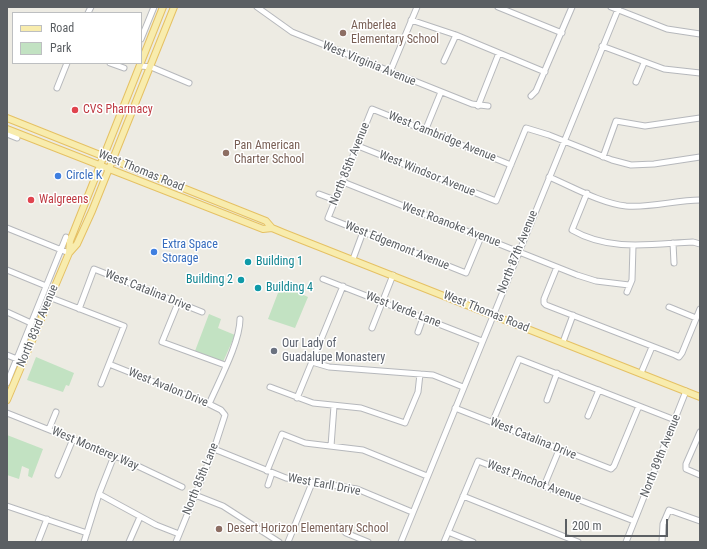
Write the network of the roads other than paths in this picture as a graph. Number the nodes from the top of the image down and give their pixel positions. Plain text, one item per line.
1 (154, 7) edge
2 (164, 7) edge
3 (174, 7) edge
4 (258, 7) edge
5 (417, 7) edge
6 (498, 7) edge
7 (572, 7) edge
8 (611, 7) edge
9 (618, 8) edge
10 (411, 20) junction
11 (562, 33) junction
12 (456, 34) junction
13 (700, 34) edge
14 (142, 37) edge
15 (602, 46) junction
16 (499, 53) junction
17 (444, 61) dead end
18 (142, 63) edge
19 (644, 63) junction
20 (67, 64) edge
21 (113, 64) edge
22 (141, 66) joint
23 (151, 67) junction
24 (124, 68) dead end
25 (390, 72) junction
26 (545, 72) junction
27 (700, 73) edge
28 (636, 82) dead end
29 (189, 83) dead end
30 (57, 88) dead end
31 (441, 92) junction
32 (531, 96) dead end
33 (478, 106) junction
34 (488, 106) dead end
35 (372, 109) joint
36 (7, 118) edge
37 (700, 118) edge
38 (7, 129) edge
39 (425, 131) junction
40 (7, 134) edge
41 (17, 138) dead end
42 (564, 140) junction
43 (358, 146) junction
44 (104, 156) junction
45 (603, 157) junction
46 (700, 157) edge
47 (113, 160) junction
48 (100, 165) junction
49 (511, 165) junction
50 (109, 168) junction
51 (548, 178) junction
52 (343, 182) junction
53 (196, 193) junction
54 (588, 193) junction
55 (319, 194) dead end
56 (336, 200) junction
57 (700, 200) edge
58 (193, 202) junction
59 (328, 218) joint
60 (7, 228) edge
61 (272, 228) junction
62 (363, 232) junction
63 (66, 237) dead end
64 (481, 237) junction
65 (673, 243) junction
66 (700, 244) edge
67 (633, 246) junction
68 (61, 249) junction
69 (518, 251) junction
70 (69, 253) junction
71 (353, 259) junction
72 (674, 263) dead end
73 (557, 267) junction
74 (7, 270) edge
75 (393, 275) junction
76 (323, 279) dead end
77 (629, 285) junction
78 (46, 286) junction
79 (343, 286) junction
80 (627, 292) dead end
81 (50, 297) junction
82 (382, 302) junction
83 (178, 303) junction
84 (669, 307) dead end
85 (79, 309) junction
86 (700, 309) edge
87 (7, 312) edge
88 (202, 312) dead end
89 (492, 314) junction
90 (573, 315) junction
91 (423, 318) junction
92 (696, 318) junction
93 (240, 319) dead end
94 (31, 323) junction
95 (372, 328) dead end
96 (418, 332) dead end
97 (482, 341) junction
98 (563, 342) junction
99 (652, 346) junction
100 (7, 355) edge
101 (17, 359) junction
102 (312, 362) junction
103 (108, 364) junction
104 (225, 365) junction
105 (557, 373) junction
106 (641, 373) junction
107 (420, 374) junction
108 (7, 383) edge
109 (100, 384) dead end
110 (270, 387) dead end
111 (463, 387) junction
112 (599, 390) junction
113 (686, 391) junction
114 (700, 397) edge
115 (297, 398) junction
116 (7, 400) edge
117 (547, 400) dead end
118 (209, 404) junction
119 (334, 406) junction
120 (638, 406) junction
121 (455, 408) junction
122 (56, 412) dead end
123 (7, 413) edge
124 (225, 415) joint
125 (588, 416) dead end
126 (675, 420) junction
127 (492, 423) junction
128 (49, 429) junction
129 (700, 432) edge
130 (73, 439) junction
131 (331, 446) junction
132 (214, 449) junction
133 (559, 450) junction
134 (114, 456) junction
135 (270, 472) junction
136 (58, 475) dead end
137 (700, 475) edge
138 (427, 476) junction
139 (312, 483) junction
140 (268, 485) dead end
141 (544, 486) junction
142 (182, 487) dead end
143 (99, 494) junction
144 (195, 495) junction
145 (463, 496) junction
146 (7, 506) edge
147 (412, 512) junction
148 (140, 517) junction
149 (47, 519) junction
150 (634, 521) junction
151 (700, 521) edge
152 (340, 527) dead end
153 (448, 532) junction
154 (87, 533) junction
155 (179, 534) junction
156 (38, 542) edge
157 (84, 542) edge
158 (129, 542) edge
159 (176, 542) edge
160 (279, 542) edge
161 (288, 542) edge
162 (368, 542) edge
163 (401, 542) edge
164 (444, 542) edge
165 (473, 542) edge
166 (578, 542) edge
167 (626, 542) edge
168 (662, 542) edge

1 - 14 street
2 - 18 main road, North 83rd Avenue
3 - 23 main road, North 83rd Avenue
4 - 25 street, West Virginia Avenue
5 - 10 street
6 - 11 street
7 - 11 street
8 - 9 street
9 - 13 street
9 - 15 street, North 87th Avenue
10 - 12 street
10 - 25 street
11 - 26 street
12 - 16 street
12 - 17 street
15 - 19 street
15 - 42 street, North 87th Avenue
16 - 26 street
16 - 33 street
19 - 27 street
19 - 28 street
20 - 30 street
21 - 24 street
22 - 23 street
22 - 44 main road, North 83rd Avenue
23 - 29 street
23 - 47 main road, North 83rd Avenue
25 - 31 street, West Virginia Avenue
26 - 32 street
31 - 33 street, West Virginia Avenue
31 - 39 street
33 - 34 street, West Virginia Avenue
35 - 39 street, West Cambridge Avenue
35 - 43 street, North 85th Avenue
36 - 44 main road, West Thomas Road
37 - 45 street
38 - 48 main road, West Thomas Road
39 - 49 street, West Cambridge Avenue
40 - 41 street
42 - 45 street
42 - 49 street
42 - 51 street, North 87th Avenue
43 - 49 street, West Windsor Avenue
43 - 52 street, North 85th Avenue
44 - 47 main road, West Thomas Road
44 - 48 main road, North 83rd Avenue
45 - 46 street
47 - 50 main road, North 83rd Avenue
47 - 53 main road, West Thomas Road
48 - 50 main road, West Thomas Road
48 - 70 main road, North 83rd Avenue
50 - 58 main road, West Thomas Road
50 - 70 main road, North 83rd Avenue
51 - 54 street
51 - 69 street, North 87th Avenue
52 - 56 street, North 85th Avenue
52 - 64 street, West Roanoke Avenue
53 - 58 main road
53 - 61 main road, West Thomas Road
54 - 57 street
54 - 67 street
55 - 56 street
56 - 59 street, North 85th Avenue
58 - 61 main road, West Thomas Road
59 - 62 street, West Edgemont Avenue
60 - 68 street
61 - 71 main road, West Thomas Road
62 - 64 street, West Edgemont Avenue
62 - 71 street
63 - 68 street, North 83rd Avenue
64 - 69 street, West Roanoke Avenue
65 - 66 street
65 - 67 street
65 - 72 street
67 - 77 street
68 - 70 street
68 - 78 street, North 83rd Avenue
69 - 73 street, West Roanoke Avenue
69 - 89 street, North 87th Avenue
70 - 81 main road, North 83rd Avenue
71 - 75 main road, West Thomas Road
73 - 77 street, West Roanoke Avenue
73 - 90 street
74 - 78 street
75 - 82 street
75 - 89 main road, West Thomas Road
76 - 79 street, West Verde Lane
77 - 80 street
78 - 94 street, North 83rd Avenue
79 - 82 street, West Verde Lane
79 - 102 street
81 - 85 street
81 - 116 main road, North 83rd Avenue
82 - 91 street, West Verde Lane
82 - 95 street
83 - 85 street, West Catalina Drive
83 - 88 street, West Catalina Drive
83 - 104 street
84 - 92 street
85 - 103 street
86 - 92 street
87 - 94 street
89 - 97 street, North 87th Avenue
89 - 98 main road, West Thomas Road
90 - 98 street
90 - 99 street
91 - 96 street
91 - 97 street, West Verde Lane
92 - 99 street
93 - 104 street
94 - 101 street, North 83rd Avenue
97 - 111 street, North 87th Avenue
98 - 106 main road, West Thomas Road
99 - 106 street
100 - 101 street
101 - 108 street, North 83rd Avenue
102 - 107 street
102 - 115 street
103 - 109 street
103 - 118 street, West Avalon Drive
104 - 118 street
105 - 112 street
105 - 117 street
105 - 127 street
106 - 113 main road, West Thomas Road
107 - 111 street
107 - 119 street
110 - 115 street
111 - 121 street, North 87th Avenue
112 - 120 street
112 - 125 street
113 - 114 main road, West Thomas Road
113 - 126 street, North 89th Avenue
115 - 119 street
118 - 124 street, West Avalon Drive
119 - 131 street
120 - 126 street
120 - 133 street, West Catalina Drive
121 - 127 street, West Catalina Drive
121 - 138 street, North 87th Avenue
122 - 128 street
123 - 128 street, West Monterey Way
124 - 132 street, North 85th Lane
126 - 150 street, North 89th Avenue
127 - 133 street, West Catalina Drive
128 - 130 street, West Monterey Way
129 - 137 street
130 - 134 street, West Monterey Way
130 - 136 street
131 - 135 street
131 - 138 street
132 - 135 street, West Earll Drive
132 - 144 street, North 85th Lane
133 - 141 street
134 - 142 street, West Monterey Way
134 - 143 street
135 - 139 street, West Earll Drive
135 - 140 street
138 - 147 street, North 87th Avenue
139 - 147 street, West Earll Drive
139 - 161 street
141 - 145 street, West Pinchot Avenue
141 - 150 street, West Pinchot Avenue
143 - 148 street
143 - 154 street
144 - 155 street, North 85th Lane
144 - 160 street
145 - 153 street
145 - 166 street
146 - 149 street
147 - 163 street, North 87th Avenue
148 - 155 street
148 - 158 street
149 - 154 street
149 - 156 street
150 - 167 street, North 89th Avenue
151 - 168 street
152 - 162 street
153 - 164 street
153 - 165 street
154 - 157 street
155 - 159 street, North 85th Lane

